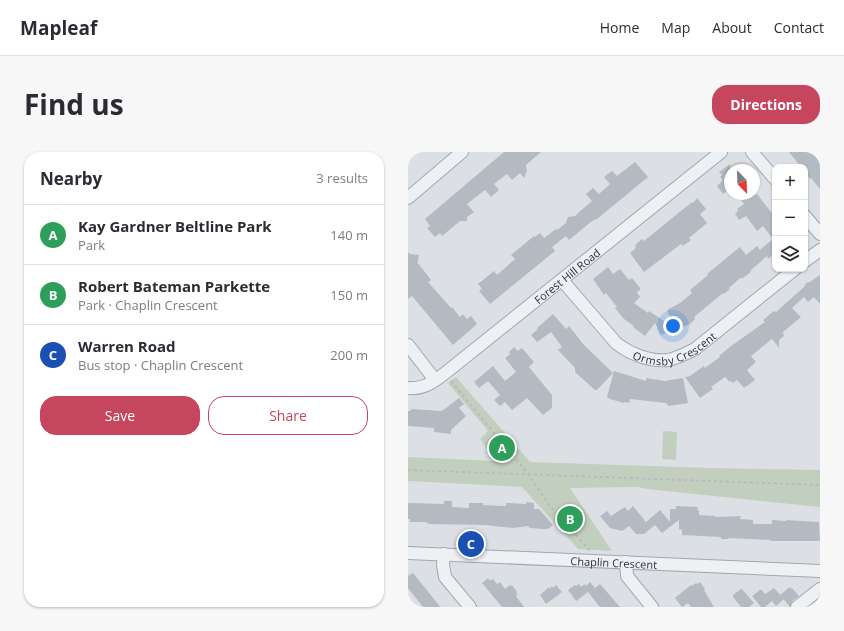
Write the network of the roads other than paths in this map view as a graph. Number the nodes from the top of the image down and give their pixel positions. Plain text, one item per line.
1 (462, 152) edge
2 (721, 152) edge
3 (752, 152) edge
4 (772, 175) edge
5 (408, 198) edge
6 (808, 220) edge
7 (820, 234) edge
8 (820, 250) edge
9 (808, 259) edge
10 (791, 272) edge
11 (562, 280) junction
12 (408, 345) edge
13 (440, 377) junction
14 (408, 388) edge
15 (408, 553) edge
16 (444, 554) junction
17 (626, 562) junction
18 (820, 571) edge
19 (820, 589) edge
20 (470, 607) edge
21 (652, 607) edge
22 (797, 607) edge

1 - 5 street
2 - 11 street, Forest Hill Road
3 - 4 street
6 - 7 street
8 - 9 street
10 - 11 street, Ormsby Crescent
11 - 13 street, Forest Hill Road
12 - 13 street
13 - 14 street, Forest Hill Road
15 - 16 street, Chaplin Crescent
16 - 17 street, Chaplin Crescent
16 - 20 street
17 - 18 street, Chaplin Crescent
17 - 21 street
19 - 22 street

